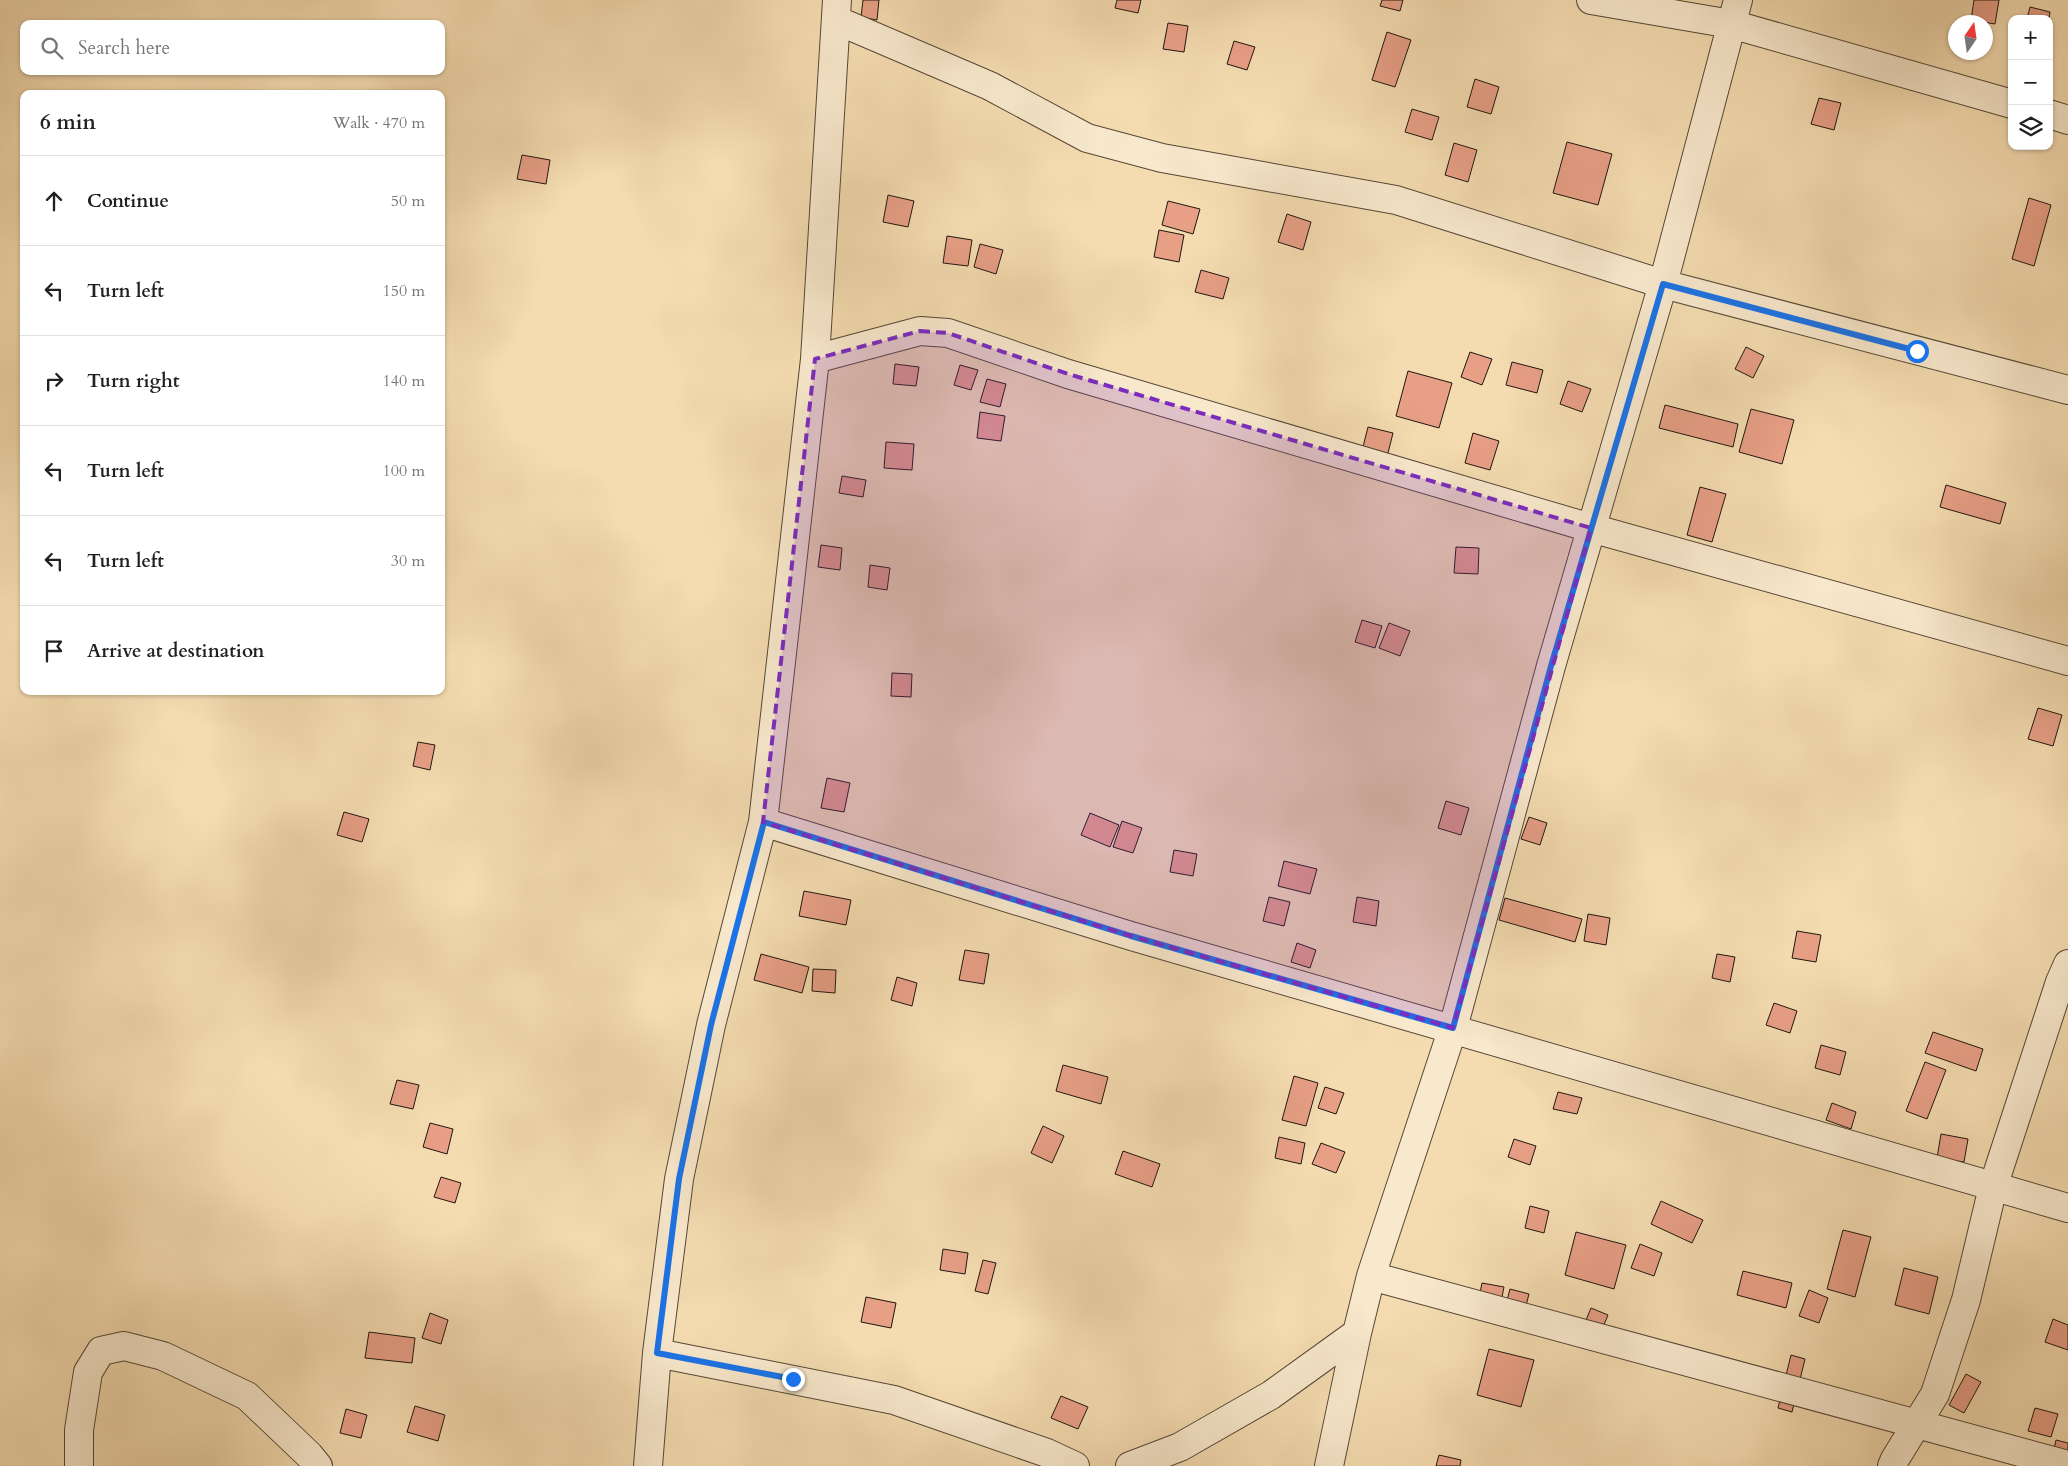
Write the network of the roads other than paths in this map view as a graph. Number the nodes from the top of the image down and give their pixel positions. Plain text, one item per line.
1 (1591, 0) edge
2 (837, 10) edge
3 (1734, 12) edge
4 (2008, 103) edge
5 (2053, 115) edge
6 (2068, 120) edge
7 (1663, 284) junction
8 (816, 359) junction
9 (2068, 390) edge
10 (1591, 528) junction
11 (2068, 661) edge
12 (764, 822) junction
13 (2068, 964) edge
14 (1453, 1028) junction
15 (1993, 1187) junction
16 (2068, 1208) edge
17 (1371, 1276) junction
18 (1356, 1333) junction
19 (657, 1353) junction
20 (1917, 1423) junction
21 (2068, 1465) edge
22 (79, 1466) edge
23 (318, 1466) edge
24 (648, 1466) edge
25 (1075, 1466) edge
26 (1130, 1466) edge
27 (1329, 1466) edge
28 (1892, 1466) edge

1 - 3 street
2 - 7 street
2 - 8 street
3 - 4 street
3 - 7 street
5 - 6 street
7 - 9 street
7 - 10 street
8 - 10 street
8 - 12 street
10 - 11 street
10 - 14 street
12 - 14 street
12 - 19 street
13 - 15 street
14 - 15 street
14 - 17 street
15 - 16 street
15 - 20 street
17 - 18 street
17 - 20 street
18 - 26 street
18 - 27 street
19 - 24 street
19 - 25 street
20 - 21 street
20 - 28 street
22 - 23 street

